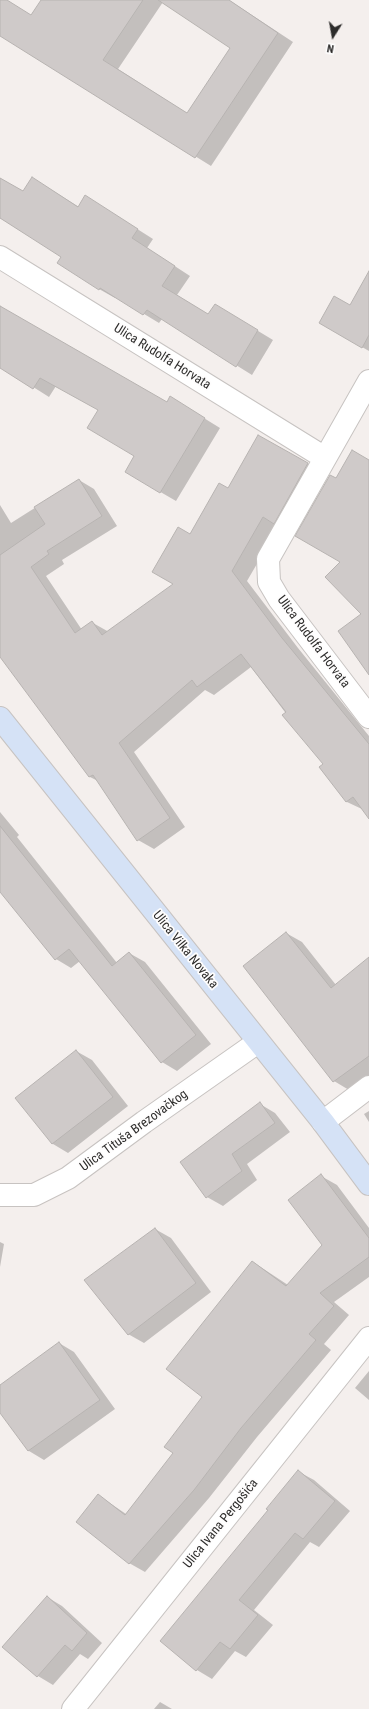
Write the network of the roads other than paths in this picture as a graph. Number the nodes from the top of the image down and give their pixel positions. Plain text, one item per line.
1 (0, 257) edge
2 (369, 381) edge
3 (325, 458) junction
4 (369, 717) edge
5 (0, 718) edge
6 (258, 1042) junction
7 (369, 1087) edge
8 (323, 1122) junction
9 (369, 1184) edge
10 (0, 1195) edge
11 (369, 1338) edge
12 (72, 1709) edge

1 - 3 street, Ulica Rudolfa Horvata
2 - 3 street, Ulica Rudolfa Horvata
3 - 4 street, Ulica Rudolfa Horvata
5 - 6 main road, Ulica Vilka Novaka
6 - 8 main road, Ulica Vilka Novaka
6 - 10 street, Ulica Tituša Brezovačkog
7 - 8 street
8 - 9 main road, Ulica Vilka Novaka
11 - 12 street, Ulica Ivana Pergošića

